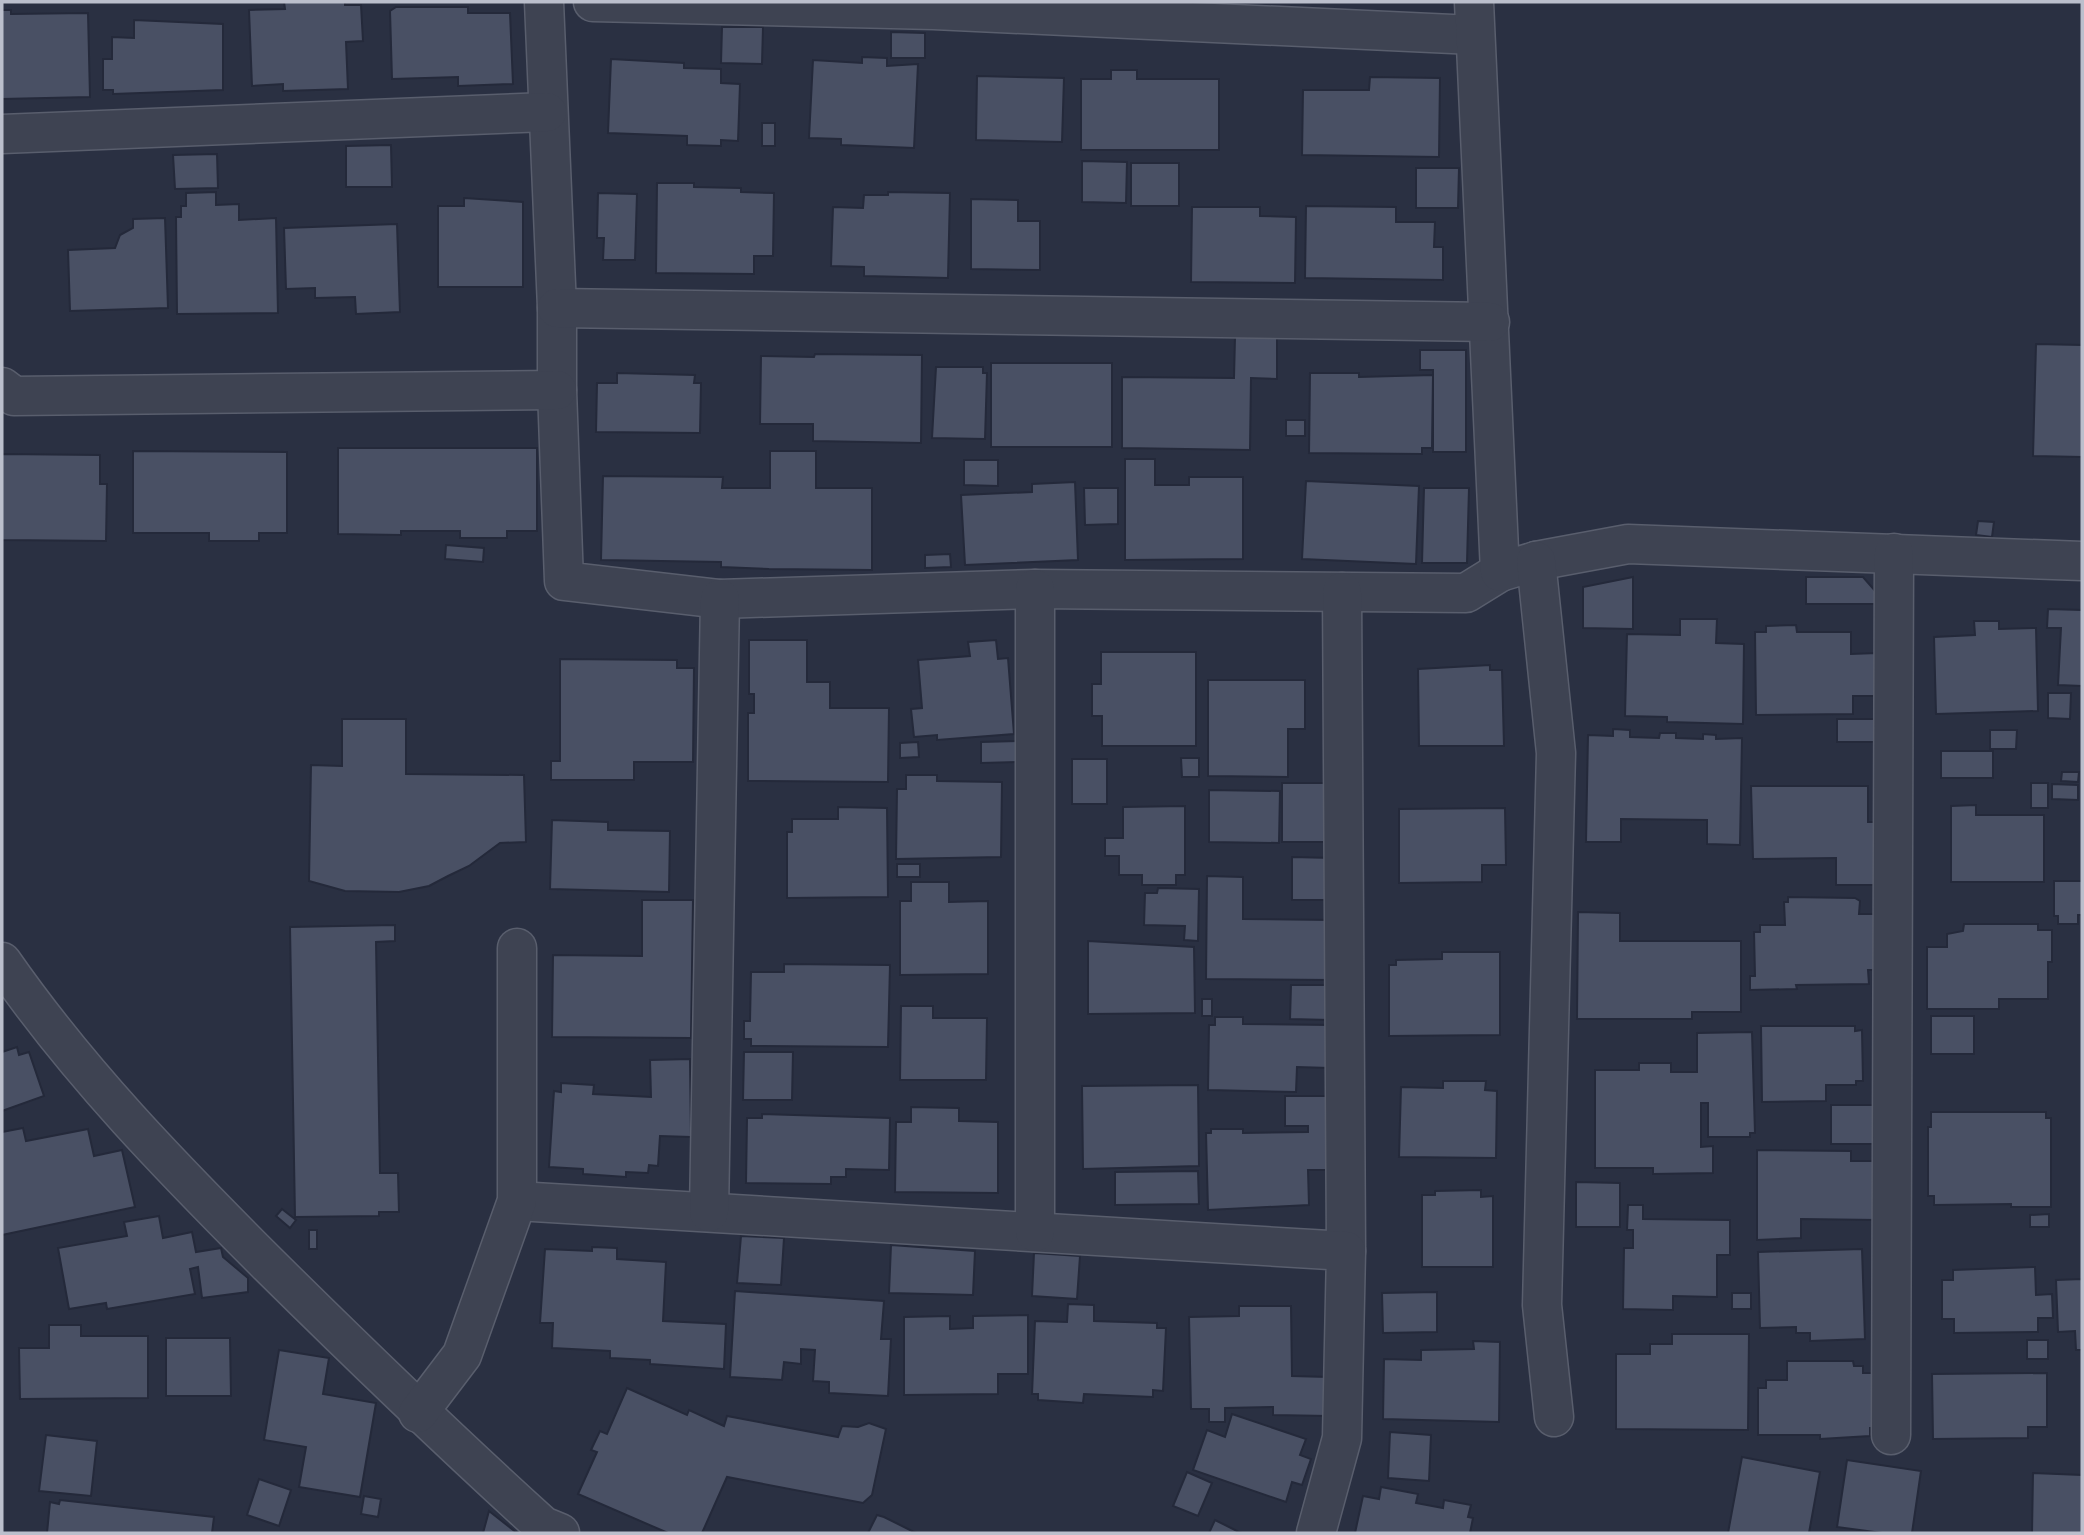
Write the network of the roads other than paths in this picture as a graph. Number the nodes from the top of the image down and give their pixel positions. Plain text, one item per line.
1 (544, 2) edge
2 (593, 2) edge
3 (1474, 19) edge
4 (547, 113) junction
5 (2, 134) edge
6 (557, 308) junction
7 (1490, 321) junction
8 (2, 387) edge
9 (556, 390) junction
10 (1894, 553) junction
11 (1536, 561) junction
12 (2082, 561) edge
13 (1500, 572) junction
14 (1035, 589) junction
15 (1342, 592) junction
16 (720, 599) junction
17 (517, 948) dead end
18 (2, 962) edge
19 (517, 1201) junction
20 (709, 1212) junction
21 (1035, 1232) junction
22 (1346, 1251) junction
23 (418, 1413) junction
24 (1554, 1418) dead end
25 (1891, 1435) dead end
26 (548, 1531) edge
27 (1317, 1533) edge

1 - 4 street
2 - 3 street
3 - 7 street
4 - 5 street
4 - 6 street
6 - 7 street
6 - 9 street
7 - 13 street
8 - 9 street
9 - 16 street
10 - 11 street
10 - 12 street
10 - 25 street
11 - 13 street
11 - 24 street
13 - 15 street
14 - 15 street
14 - 16 street
14 - 21 street
15 - 22 street
16 - 20 street
17 - 19 street
18 - 23 street
19 - 20 street
19 - 23 street
20 - 21 street
21 - 22 street
22 - 27 street
23 - 26 street

